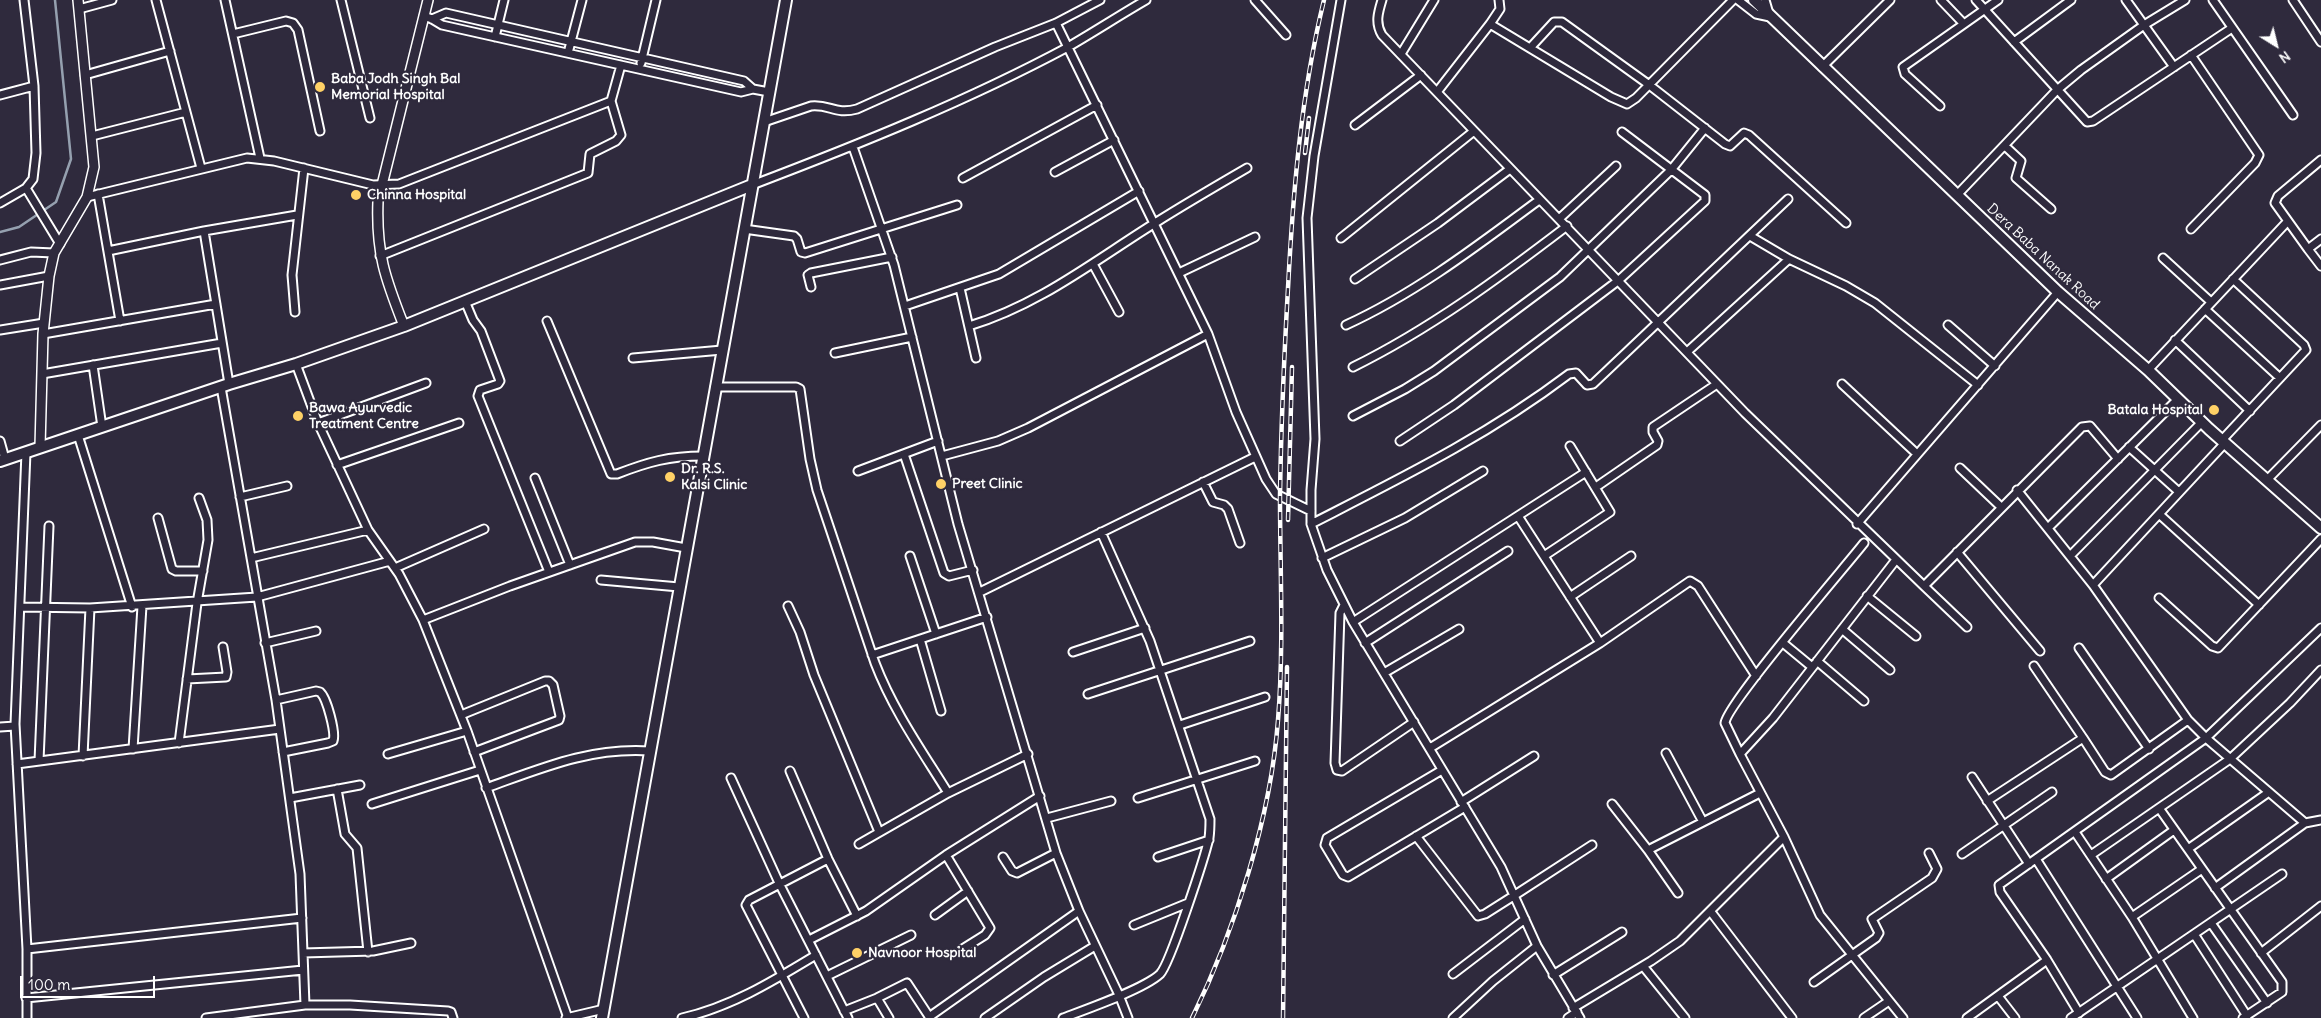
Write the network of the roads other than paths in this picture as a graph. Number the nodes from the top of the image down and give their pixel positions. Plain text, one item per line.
1 (24, 0) edge
2 (112, 0) edge
3 (156, 0) edge
4 (225, 0) edge
5 (342, 0) edge
6 (428, 0) edge
7 (504, 0) edge
8 (582, 0) edge
9 (656, 0) edge
10 (786, 0) edge
11 (1100, 0) edge
12 (1146, 0) edge
13 (1255, 0) edge
14 (1341, 0) edge
15 (1382, 0) edge
16 (1434, 0) edge
17 (1499, 0) edge
18 (1733, 0) edge
19 (1738, 0) edge
20 (1890, 0) edge
21 (1941, 0) edge
22 (1976, 0) edge
23 (1998, 0) edge
24 (2071, 0) edge
25 (2126, 0) edge
26 (2185, 0) edge
27 (2213, 0) edge
28 (2292, 0) edge
29 (1759, 2) edge
30 (79, 4) edge
31 (1984, 9) junction
32 (428, 17) junction
33 (1770, 17) junction
34 (1056, 23) junction
35 (1963, 23) junction
36 (1490, 24) junction
37 (2144, 25) junction
38 (498, 26) junction
39 (2232, 28) junction
40 (233, 34) junction
41 (1286, 35) dead end
42 (495, 37) junction
43 (2014, 42) junction
44 (2321, 42) edge
45 (570, 43) junction
46 (1068, 46) junction
47 (1530, 48) junction
48 (170, 51) junction
49 (568, 54) junction
50 (1400, 54) junction
51 (2191, 55) junction
52 (642, 59) junction
53 (621, 65) junction
54 (2174, 66) junction
55 (1822, 67) junction
56 (639, 69) junction
57 (85, 75) junction
58 (1421, 75) junction
59 (1648, 84) junction
60 (34, 86) junction
61 (753, 89) junction
62 (2057, 90) junction
63 (769, 92) junction
64 (1437, 92) junction
65 (0, 95) edge
66 (611, 101) junction
67 (1097, 105) junction
68 (1940, 106) dead end
69 (186, 112) junction
70 (2293, 115) dead end
71 (370, 118) dead end
72 (764, 122) junction
73 (1355, 125) dead end
74 (1705, 128) junction
75 (1474, 131) junction
76 (320, 132) dead end
77 (1622, 132) dead end
78 (92, 136) junction
79 (1114, 140) junction
80 (2005, 146) junction
81 (853, 147) junction
82 (260, 158) junction
83 (2321, 160) edge
84 (1616, 166) dead end
85 (201, 168) junction
86 (304, 168) junction
87 (1247, 168) dead end
88 (1510, 169) junction
89 (1672, 170) junction
90 (1056, 172) dead end
91 (963, 178) dead end
92 (752, 185) junction
93 (382, 186) junction
94 (26, 188) junction
95 (1139, 191) junction
96 (98, 194) junction
97 (1958, 196) junction
98 (87, 197) junction
99 (1539, 200) junction
100 (1788, 200) dead end
101 (0, 203) edge
102 (957, 205) dead end
103 (2051, 209) dead end
104 (297, 215) junction
105 (1559, 219) junction
106 (2287, 222) junction
107 (1155, 223) junction
108 (1846, 223) dead end
109 (1567, 226) junction
110 (881, 228) junction
111 (744, 229) junction
112 (2192, 229) dead end
113 (204, 230) junction
114 (1255, 236) dead end
115 (1750, 236) junction
116 (1341, 238) dead end
117 (2321, 239) edge
118 (60, 244) junction
119 (2308, 249) junction
120 (1590, 250) junction
121 (108, 251) junction
122 (54, 253) junction
123 (380, 256) junction
124 (892, 257) junction
125 (2163, 258) dead end
126 (1789, 259) junction
127 (0, 260) edge
128 (1093, 264) junction
129 (2321, 266) edge
130 (1179, 273) junction
131 (49, 276) junction
132 (1355, 279) dead end
133 (2233, 279) junction
134 (1619, 280) junction
135 (0, 285) edge
136 (812, 287) dead end
137 (960, 288) junction
138 (2058, 292) junction
139 (465, 301) junction
140 (2211, 302) junction
141 (216, 304) junction
142 (905, 306) junction
143 (2204, 309) junction
144 (295, 312) dead end
145 (1119, 312) dead end
146 (120, 321) junction
147 (547, 321) dead end
148 (44, 323) junction
149 (1658, 323) junction
150 (1948, 324) dead end
151 (1346, 325) dead end
152 (404, 326) junction
153 (969, 326) junction
154 (0, 330) edge
155 (43, 334) junction
156 (1208, 334) junction
157 (912, 337) junction
158 (2175, 340) junction
159 (222, 343) junction
160 (722, 350) junction
161 (1686, 352) junction
162 (835, 354) dead end
163 (633, 358) dead end
164 (976, 358) dead end
165 (296, 364) junction
166 (93, 365) junction
167 (1995, 366) junction
168 (1353, 367) dead end
169 (2148, 370) junction
170 (42, 374) junction
171 (2280, 378) junction
172 (426, 383) dead end
173 (1717, 384) junction
174 (1842, 384) dead end
175 (1978, 385) junction
176 (225, 386) junction
177 (715, 387) junction
178 (2178, 399) junction
179 (2250, 411) junction
180 (1353, 416) dead end
181 (2202, 422) junction
182 (318, 423) junction
183 (459, 423) dead end
184 (2321, 425) edge
185 (102, 427) junction
186 (78, 435) junction
187 (0, 441) edge
188 (938, 441) junction
189 (1400, 441) dead end
190 (2224, 441) junction
191 (1570, 446) dead end
192 (2130, 447) junction
193 (40, 448) junction
194 (26, 452) junction
195 (904, 454) junction
196 (1917, 454) junction
197 (703, 456) junction
198 (942, 456) junction
199 (1255, 456) junction
200 (2118, 458) junction
201 (3, 460) edge
202 (337, 465) junction
203 (1960, 468) dead end
204 (2155, 470) junction
205 (858, 471) dead end
206 (1483, 471) dead end
207 (1586, 472) junction
208 (535, 478) dead end
209 (2267, 480) junction
210 (1203, 482) junction
211 (287, 486) dead end
212 (1596, 487) junction
213 (2017, 490) junction
214 (2179, 492) junction
215 (240, 497) junction
216 (199, 498) dead end
217 (2000, 507) junction
218 (1311, 511) junction
219 (2159, 514) junction
220 (1518, 516) junction
221 (158, 518) dead end
222 (1311, 524) junction
223 (1857, 524) junction
224 (49, 526) dead end
225 (2049, 527) junction
226 (2321, 528) edge
227 (484, 529) dead end
228 (368, 530) junction
229 (1101, 532) junction
230 (2321, 539) edge
231 (1240, 543) dead end
232 (1864, 543) dead end
233 (686, 548) junction
234 (1508, 551) dead end
235 (1957, 552) junction
236 (910, 556) dead end
237 (1544, 556) junction
238 (1631, 556) dead end
239 (2070, 556) junction
240 (250, 558) junction
241 (1322, 558) junction
242 (390, 561) junction
243 (1895, 561) junction
244 (570, 565) junction
245 (395, 568) junction
246 (973, 570) junction
247 (203, 571) junction
248 (549, 572) junction
249 (601, 580) dead end
250 (2093, 585) junction
251 (1924, 586) junction
252 (679, 587) junction
253 (980, 592) junction
254 (1867, 596) junction
255 (257, 597) junction
256 (1570, 597) junction
257 (2159, 598) dead end
258 (197, 603) junction
259 (1344, 605) junction
260 (2259, 605) junction
261 (132, 606) junction
262 (142, 606) junction
263 (788, 606) dead end
264 (20, 607) junction
265 (45, 608) junction
266 (90, 608) junction
267 (987, 617) junction
268 (423, 620) junction
269 (1353, 622) junction
270 (1967, 627) dead end
271 (1145, 628) junction
272 (2321, 628) edge
273 (1459, 629) dead end
274 (1842, 629) junction
275 (316, 631) dead end
276 (936, 634) junction
277 (1916, 636) dead end
278 (920, 639) junction
279 (1250, 641) dead end
280 (265, 643) junction
281 (1365, 643) junction
282 (1600, 643) junction
283 (1783, 643) junction
284 (223, 647) dead end
285 (2079, 648) dead end
286 (1073, 652) dead end
287 (2040, 652) dead end
288 (872, 655) junction
289 (1814, 664) junction
290 (2034, 666) dead end
291 (1160, 669) junction
292 (1890, 670) dead end
293 (2321, 670) edge
294 (1384, 673) junction
295 (1756, 676) junction
296 (188, 679) junction
297 (1088, 694) dead end
298 (1265, 698) dead end
299 (276, 700) junction
300 (1864, 701) dead end
301 (941, 711) dead end
302 (461, 715) junction
303 (2188, 720) junction
304 (1414, 722) junction
305 (15, 726) junction
306 (1180, 726) junction
307 (0, 727) edge
308 (280, 729) junction
309 (467, 731) junction
310 (2083, 738) junction
311 (2206, 738) junction
312 (179, 743) junction
313 (1430, 748) junction
314 (133, 749) junction
315 (2149, 750) junction
316 (650, 751) junction
317 (283, 752) junction
318 (474, 752) junction
319 (1666, 753) dead end
320 (388, 754) dead end
321 (1028, 754) junction
322 (1740, 754) junction
323 (83, 756) junction
324 (1534, 756) dead end
325 (2230, 759) junction
326 (39, 761) junction
327 (1255, 762) dead end
328 (17, 764) junction
329 (480, 770) junction
330 (1442, 770) junction
331 (790, 771) dead end
332 (1972, 777) dead end
333 (731, 778) dead end
334 (1197, 780) junction
335 (360, 785) dead end
336 (486, 788) junction
337 (337, 789) junction
338 (2052, 792) dead end
339 (2269, 792) junction
340 (948, 793) junction
341 (1760, 793) junction
342 (1040, 796) junction
343 (290, 798) junction
344 (1138, 798) dead end
345 (1111, 801) dead end
346 (1987, 801) junction
347 (372, 804) dead end
348 (1612, 804) dead end
349 (1463, 805) junction
350 (2159, 808) junction
351 (1047, 818) junction
352 (2321, 820) edge
353 (1703, 822) junction
354 (2305, 823) junction
355 (2003, 825) junction
356 (2174, 830) junction
357 (879, 832) junction
358 (2076, 832) junction
359 (1416, 836) junction
360 (1784, 837) junction
361 (1209, 840) junction
362 (859, 844) dead end
363 (1592, 845) dead end
364 (2188, 849) junction
365 (1648, 850) junction
366 (1056, 853) junction
367 (1929, 853) dead end
368 (1962, 854) dead end
369 (946, 855) junction
370 (2091, 855) junction
371 (1002, 857) dead end
372 (1158, 857) dead end
373 (828, 859) junction
374 (2036, 859) junction
375 (2029, 864) junction
376 (2202, 869) junction
377 (2282, 874) dead end
378 (2106, 878) junction
379 (779, 883) junction
380 (2215, 888) junction
381 (968, 891) junction
382 (1678, 893) dead end
383 (1515, 895) junction
384 (1188, 903) junction
385 (2321, 906) edge
386 (2231, 909) junction
387 (1079, 911) junction
388 (1711, 912) junction
389 (935, 915) dead end
390 (857, 916) junction
391 (2132, 917) junction
392 (302, 918) junction
393 (1525, 919) junction
394 (2211, 923) junction
395 (1134, 925) dead end
396 (1622, 932) dead end
397 (2194, 934) junction
398 (911, 935) dead end
399 (809, 940) junction
400 (411, 943) dead end
401 (1095, 946) junction
402 (1537, 946) junction
403 (27, 949) junction
404 (961, 950) dead end
405 (368, 952) junction
406 (303, 953) junction
407 (2261, 953) junction
408 (816, 955) junction
409 (1852, 955) junction
410 (2047, 960) junction
411 (2157, 960) junction
412 (1643, 966) junction
413 (303, 970) junction
414 (1453, 974) dead end
415 (1553, 974) junction
416 (782, 975) junction
417 (827, 976) junction
418 (1814, 982) dead end
419 (2116, 986) junction
420 (1119, 995) junction
421 (1998, 996) junction
422 (26, 998) junction
423 (877, 998) junction
424 (1889, 1000) junction
425 (2267, 1003) junction
426 (304, 1005) junction
427 (1083, 1010) junction
428 (1577, 1013) edge
429 (603, 1014) edge
430 (846, 1014) edge
431 (995, 1015) edge
432 (227, 1016) edge
433 (2074, 1016) edge
434 (2245, 1017) edge
435 (27, 1018) edge
436 (206, 1018) edge
437 (453, 1018) edge
438 (567, 1018) edge
439 (682, 1018) edge
440 (804, 1018) edge
441 (889, 1018) edge
442 (930, 1018) edge
443 (985, 1018) edge
444 (1063, 1018) edge
445 (1086, 1018) edge
446 (1128, 1018) edge
447 (1453, 1018) edge
448 (1568, 1018) edge
449 (1685, 1018) edge
450 (1792, 1018) edge
451 (1864, 1018) edge
452 (1903, 1018) edge
453 (1967, 1018) edge
454 (2015, 1018) edge
455 (2137, 1018) edge
456 (2193, 1018) edge

1 - 60 street
2 - 30 street
3 - 48 street
4 - 40 street
5 - 71 street
6 - 32 street
7 - 38 street
8 - 45 street
9 - 52 street
10 - 63 main road
11 - 34 street
12 - 46 street
13 - 41 street
14 - 218 street
15 - 50 street
16 - 50 street
17 - 36 street
18 - 59 street
19 - 33 street
20 - 55 street
21 - 35 street
22 - 31 street
23 - 31 street
24 - 43 street
25 - 37 street
26 - 37 street
27 - 39 street
28 - 44 street
29 - 33 main road, Dera Baba Nanak Road
30 - 57 street
31 - 35 street
31 - 43 street
32 - 38 street
32 - 42 street
32 - 93 street
33 - 55 main road, Dera Baba Nanak Road
34 - 46 street
34 - 72 street
35 - 68 street
36 - 47 street
36 - 64 street
37 - 54 street
37 - 62 street
38 - 42 street
38 - 45 street
39 - 51 street
39 - 70 street
40 - 76 street
40 - 82 street
42 - 49 street
43 - 62 street
45 - 49 street
45 - 52 street
46 - 67 street
46 - 81 street
47 - 59 street
47 - 59 street
48 - 57 street
48 - 69 street
49 - 53 street
50 - 58 street
51 - 54 street
51 - 112 street
52 - 56 street
52 - 61 street
53 - 56 street
53 - 66 street
54 - 62 street
55 - 97 main road, Dera Baba Nanak Road
56 - 61 street
57 - 78 street
58 - 64 street
58 - 73 street
59 - 74 street
60 - 65 street
60 - 94 street
61 - 63 street
62 - 80 street
63 - 72 main road
64 - 75 street
66 - 93 street
66 - 123 street
67 - 79 street
67 - 91 street
69 - 78 street
69 - 85 street
72 - 92 main road
74 - 89 street
74 - 108 street
75 - 88 street
75 - 116 street
77 - 89 street
78 - 98 street
79 - 90 street
79 - 95 street
80 - 97 street
80 - 103 street
81 - 92 street
81 - 110 street
82 - 85 street
82 - 86 street
83 - 106 street
84 - 105 street
85 - 96 street
86 - 93 street
86 - 104 street
87 - 107 street
88 - 99 street
88 - 132 street
89 - 120 street
89 - 134 street
92 - 111 main road
92 - 139 main road
93 - 123 street
94 - 101 street
94 - 118 street
95 - 107 street
95 - 137 street
96 - 98 street
96 - 121 street
97 - 138 main road, Dera Baba Nanak Road
98 - 118 street
99 - 105 street
99 - 151 street
100 - 115 street
102 - 110 street
104 - 113 street
104 - 144 street
105 - 109 street
106 - 119 street
106 - 133 street
107 - 128 street
107 - 130 street
109 - 120 street
109 - 168 street
110 - 111 street
110 - 124 street
111 - 160 main road
113 - 121 street
113 - 141 street
114 - 130 street
115 - 126 street
115 - 149 street
117 - 119 street
118 - 122 street
119 - 129 street
120 - 134 street
120 - 180 street
121 - 146 street
122 - 127 street
122 - 131 street
123 - 152 street
124 - 136 street
124 - 142 street
125 - 140 street
126 - 161 street
126 - 175 street
128 - 145 street
128 - 153 street
130 - 156 street
131 - 135 street
131 - 148 street
133 - 140 street
133 - 171 street
134 - 149 street
134 - 189 street
137 - 142 street
137 - 153 street
138 - 167 street
138 - 169 main road, Dera Baba Nanak Road
139 - 152 main road
139 - 248 street
140 - 143 street
141 - 146 street
141 - 159 street
142 - 157 street
143 - 158 street
143 - 171 street
146 - 155 street
147 - 197 street
148 - 154 street
148 - 155 street
149 - 161 street
149 - 222 street
150 - 167 street
152 - 165 main road
153 - 164 street
155 - 170 street
156 - 198 street
156 - 199 street
157 - 162 street
157 - 188 street
158 - 169 street
158 - 179 street
159 - 166 street
159 - 176 street
160 - 163 street
160 - 177 main road
161 - 173 street
165 - 176 main road
165 - 182 street
166 - 170 street
166 - 185 street
167 - 175 street
169 - 178 main road, Dera Baba Nanak Road
170 - 193 street
171 - 179 street
172 - 182 street
173 - 212 street
173 - 223 street
174 - 196 street
175 - 196 street
176 - 185 main road
176 - 215 street
177 - 197 main road
177 - 288 street
178 - 181 main road, Dera Baba Nanak Road
178 - 192 street
179 - 190 street
181 - 190 main road, Dera Baba Nanak Road
181 - 204 street
182 - 202 street
183 - 202 street
184 - 209 street
185 - 186 main road
186 - 193 main road
186 - 261 street
187 - 201 street
188 - 195 street
188 - 198 street
190 - 209 main road, Dera Baba Nanak Road
190 - 214 street
191 - 207 street
192 - 200 street
192 - 204 street
193 - 194 main road
194 - 201 main road
194 - 264 street
195 - 205 street
195 - 246 street
196 - 223 street
197 - 233 main road
198 - 246 street
199 - 210 street
199 - 218 street
200 - 213 street
200 - 225 street
202 - 228 street
203 - 217 street
204 - 214 street
204 - 239 street
206 - 241 street
207 - 212 street
207 - 220 street
208 - 244 street
209 - 226 main road, Dera Baba Nanak Road
210 - 229 street
210 - 231 street
211 - 215 street
212 - 237 street
213 - 217 street
213 - 225 street
214 - 219 street
215 - 240 street
216 - 247 street
217 - 235 street
218 - 222 street
219 - 250 street
219 - 260 street
220 - 237 street
220 - 269 street
221 - 247 street
222 - 241 street
223 - 243 street
224 - 265 street
225 - 239 street
227 - 245 street
228 - 240 street
228 - 242 street
229 - 253 street
229 - 271 street
230 - 260 street
232 - 283 street
233 - 244 street
233 - 252 main road
234 - 281 street
235 - 251 street
235 - 287 street
236 - 276 street
237 - 256 street
238 - 256 street
239 - 250 street
240 - 255 street
241 - 259 street
242 - 245 street
242 - 255 street
243 - 251 street
243 - 254 street
244 - 248 street
245 - 268 street
246 - 253 street
247 - 258 street
248 - 268 street
249 - 252 street
250 - 303 street
251 - 270 street
252 - 316 main road
253 - 267 street
254 - 274 street
254 - 277 street
255 - 258 street
255 - 280 street
256 - 282 street
257 - 260 street
258 - 262 street
258 - 296 street
259 - 269 street
259 - 304 street
261 - 262 street
261 - 266 street
262 - 314 street
263 - 357 street
264 - 265 street
264 - 305 street
265 - 266 street
265 - 326 street
266 - 323 street
267 - 276 street
267 - 321 street
268 - 302 street
269 - 281 street
271 - 286 street
271 - 291 street
272 - 311 street
273 - 294 street
274 - 289 street
274 - 292 street
275 - 280 street
276 - 278 street
278 - 288 street
278 - 301 street
279 - 291 street
280 - 299 street
281 - 294 street
282 - 295 street
282 - 313 street
283 - 289 street
283 - 295 street
284 - 296 street
285 - 315 street
288 - 340 street
289 - 300 street
289 - 322 street
290 - 310 street
291 - 297 street
291 - 306 street
293 - 325 street
294 - 304 street
295 - 322 street
296 - 312 street
298 - 306 street
299 - 308 street
299 - 317 street
302 - 309 street
302 - 318 street
303 - 311 street
303 - 315 street
304 - 313 street
305 - 307 street
305 - 328 street
306 - 334 street
308 - 312 street
308 - 317 street
309 - 318 street
309 - 320 street
310 - 315 street
310 - 346 street
311 - 325 street
311 - 358 street
312 - 314 street
313 - 330 street
314 - 323 street
316 - 336 street
316 - 429 main road
317 - 343 street
318 - 329 street
319 - 353 street
321 - 340 street
321 - 342 street
322 - 341 street
323 - 326 street
324 - 349 street
325 - 339 street
325 - 350 street
326 - 328 street
327 - 334 street
328 - 403 street
329 - 336 street
329 - 347 street
330 - 349 street
330 - 359 street
331 - 373 street
332 - 346 street
333 - 379 street
334 - 344 street
334 - 361 street
335 - 337 street
336 - 438 street
337 - 343 street
337 - 405 street
338 - 355 street
339 - 354 street
339 - 364 street
340 - 357 street
341 - 353 street
341 - 360 street
342 - 351 street
342 - 369 street
343 - 392 street
345 - 351 street
346 - 355 street
348 - 365 street
349 - 359 street
349 - 383 street
350 - 356 street
350 - 370 street
351 - 366 street
352 - 354 street
353 - 365 street
354 - 380 street
355 - 368 street
355 - 375 street
356 - 364 street
356 - 378 street
357 - 362 street
358 - 370 street
358 - 374 street
359 - 383 street
360 - 388 street
360 - 409 street
361 - 372 street
361 - 384 street
363 - 383 street
364 - 376 street
365 - 382 street
366 - 371 street
366 - 387 street
367 - 409 street
369 - 381 street
369 - 390 street
370 - 378 street
373 - 379 street
373 - 390 street
374 - 375 street
374 - 419 street
375 - 410 street
376 - 380 street
376 - 391 street
377 - 386 street
378 - 391 street
379 - 399 street
379 - 416 street
380 - 386 street
381 - 389 street
381 - 404 street
383 - 393 street
384 - 395 street
384 - 420 street
385 - 407 street
386 - 394 street
386 - 407 street
387 - 401 street
387 - 442 street
388 - 412 street
388 - 450 street
390 - 399 street
391 - 411 street
392 - 403 street
392 - 406 street
393 - 402 street
393 - 414 street
394 - 397 street
394 - 425 street
396 - 415 street
397 - 411 street
397 - 434 street
398 - 417 street
399 - 408 street
400 - 405 street
401 - 420 street
401 - 431 street
402 - 415 street
402 - 447 street
403 - 422 street
405 - 406 street
406 - 413 street
407 - 425 street
408 - 416 street
408 - 417 street
409 - 418 street
409 - 424 street
410 - 421 street
410 - 433 street
411 - 419 street
411 - 456 street
412 - 428 street
412 - 449 street
413 - 422 street
413 - 426 street
415 - 428 street
416 - 439 street
416 - 440 street
417 - 430 street
419 - 433 street
419 - 455 street
420 - 427 street
420 - 446 street
421 - 453 street
421 - 454 street
422 - 435 street
423 - 430 street
423 - 441 street
423 - 442 street
424 - 451 street
424 - 452 street
425 - 434 street
426 - 432 street
426 - 437 street
427 - 444 street
427 - 445 street
428 - 448 street
429 - 438 street
431 - 443 street
432 - 436 street

